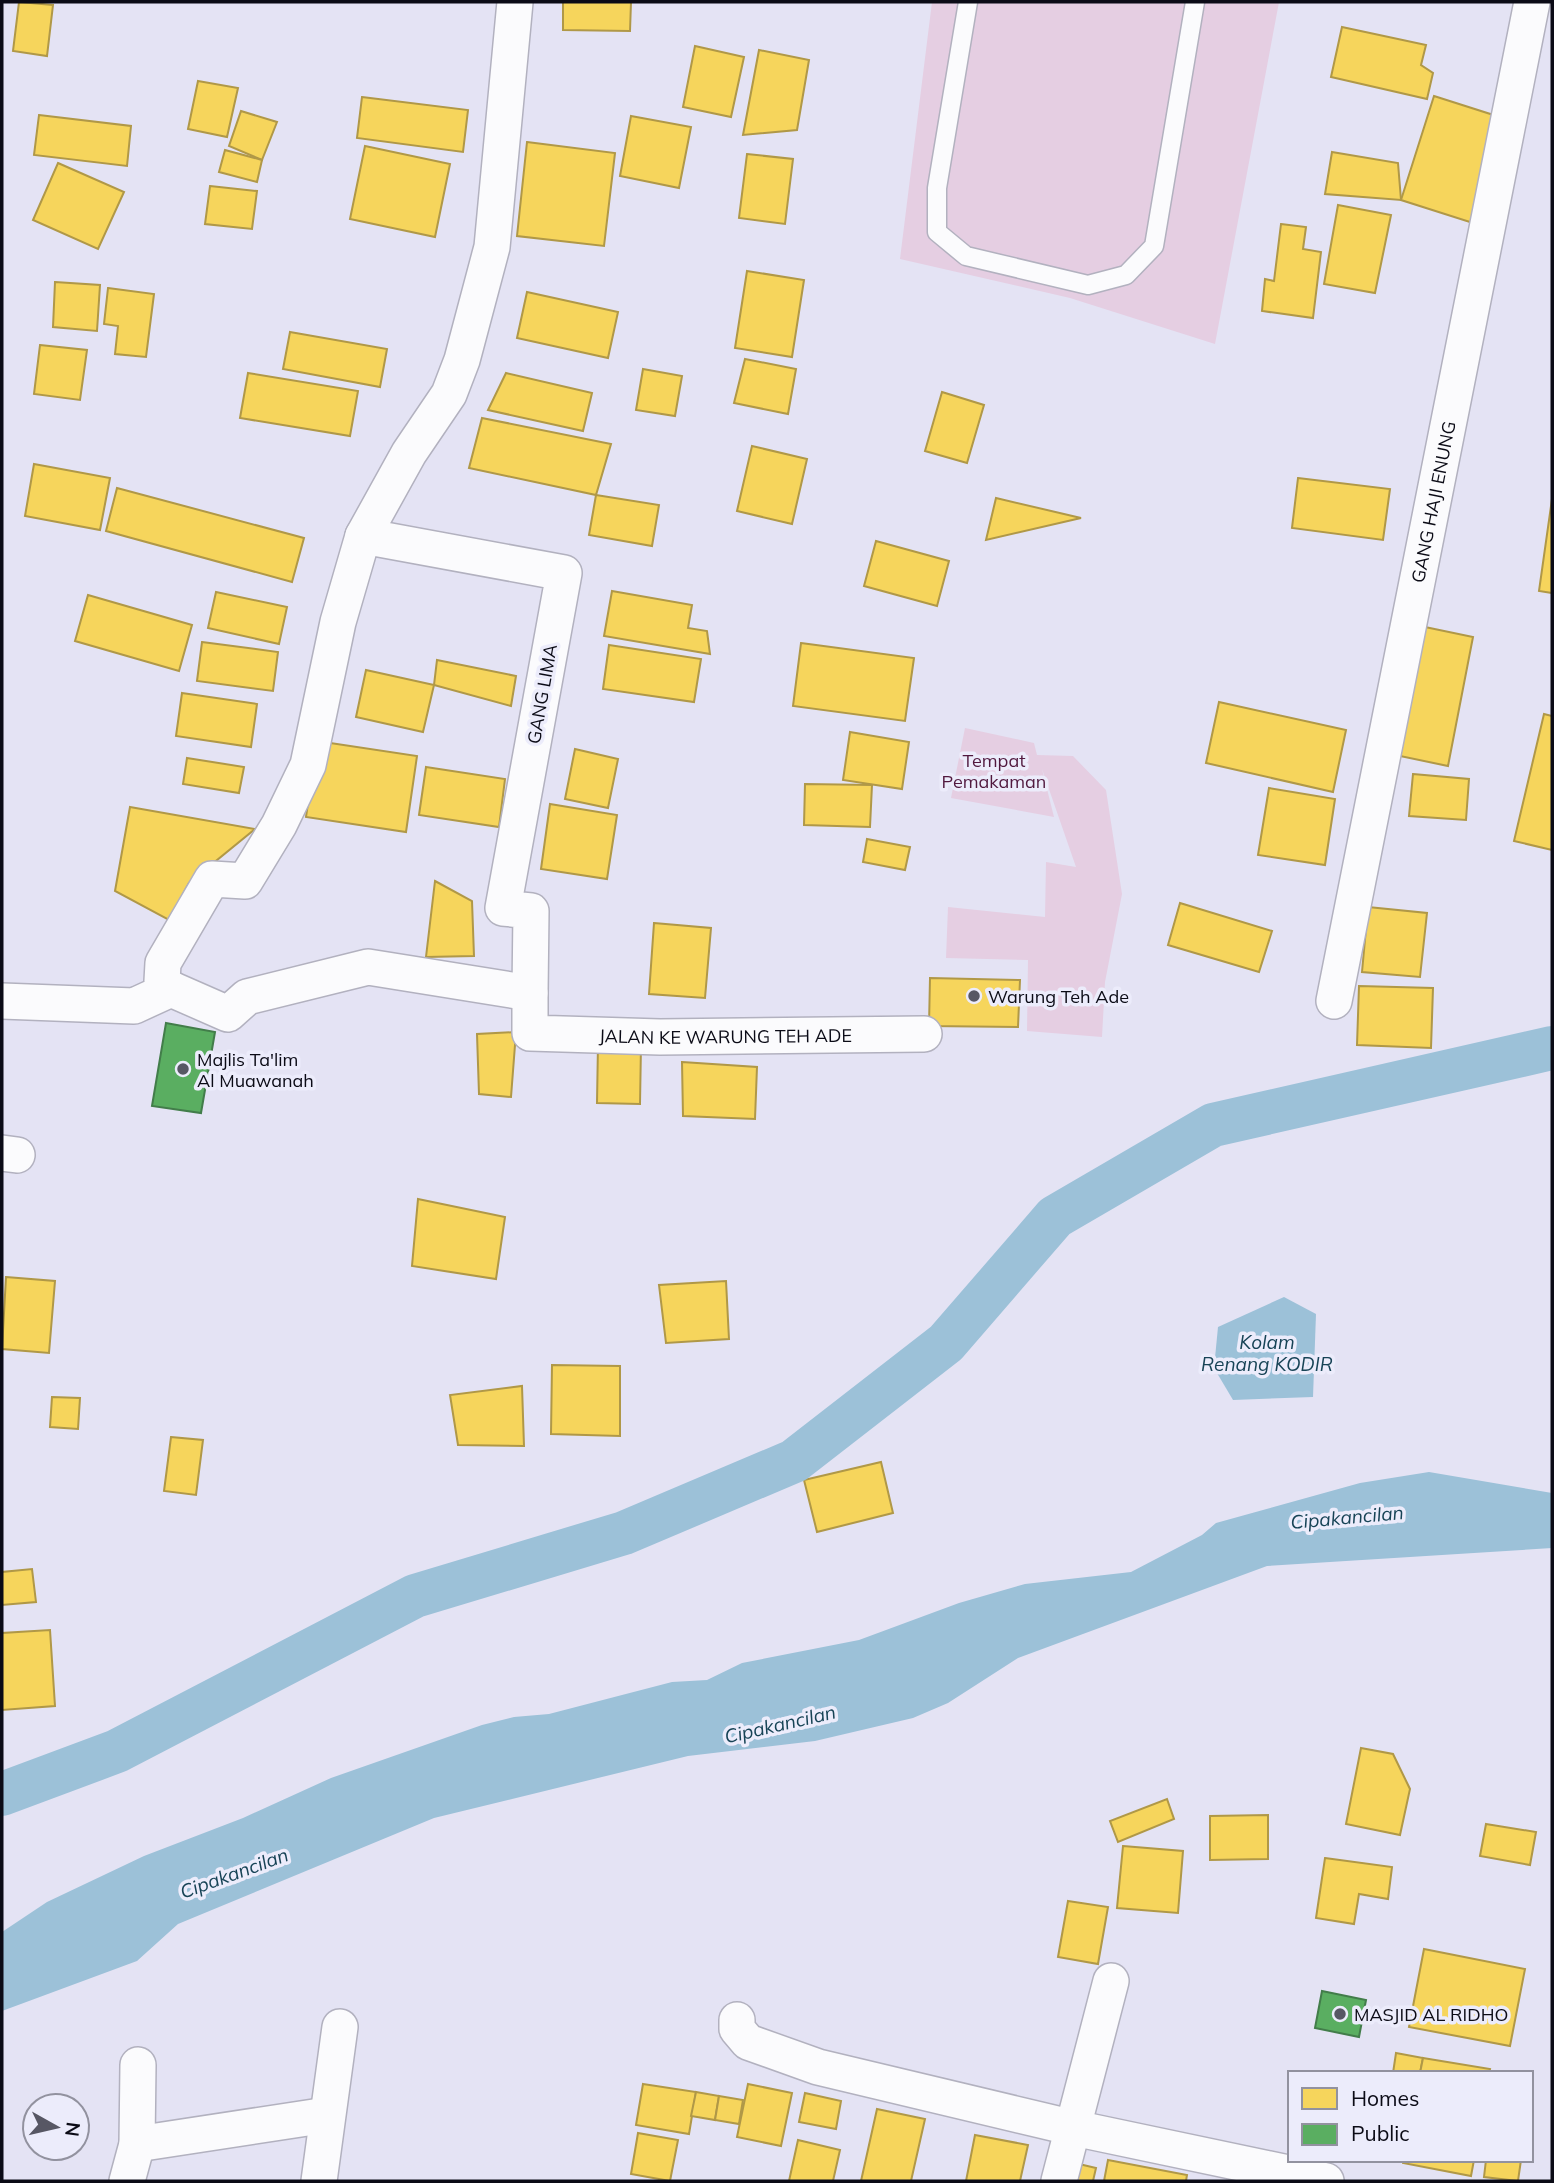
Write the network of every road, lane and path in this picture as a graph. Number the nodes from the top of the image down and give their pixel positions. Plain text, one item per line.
1 (515, 2) edge
2 (968, 2) edge
3 (1195, 2) edge
4 (1532, 2) edge
5 (363, 536) junction
6 (171, 989) junction
7 (530, 993) junction
8 (2, 1001) edge
9 (1334, 1001) dead end
10 (924, 1034) dead end
11 (1111, 1981) dead end
12 (737, 2020) dead end
13 (340, 2027) dead end
14 (138, 2065) dead end
15 (327, 2115) junction
16 (1074, 2128) junction
17 (137, 2144) junction
18 (127, 2181) edge
19 (319, 2181) edge
20 (1059, 2181) edge
21 (1326, 2181) edge

1 - 5 street
2 - 3 lane
4 - 9 street, GANG HAJI ENUNG
5 - 6 street
5 - 7 street, GANG LIMA
6 - 7 street
6 - 8 street
7 - 10 street, JALAN KE WARUNG TEH ADE
11 - 16 street
12 - 16 street
13 - 15 street
14 - 17 street
15 - 17 street
15 - 19 street
16 - 20 street
16 - 21 street
17 - 18 street

